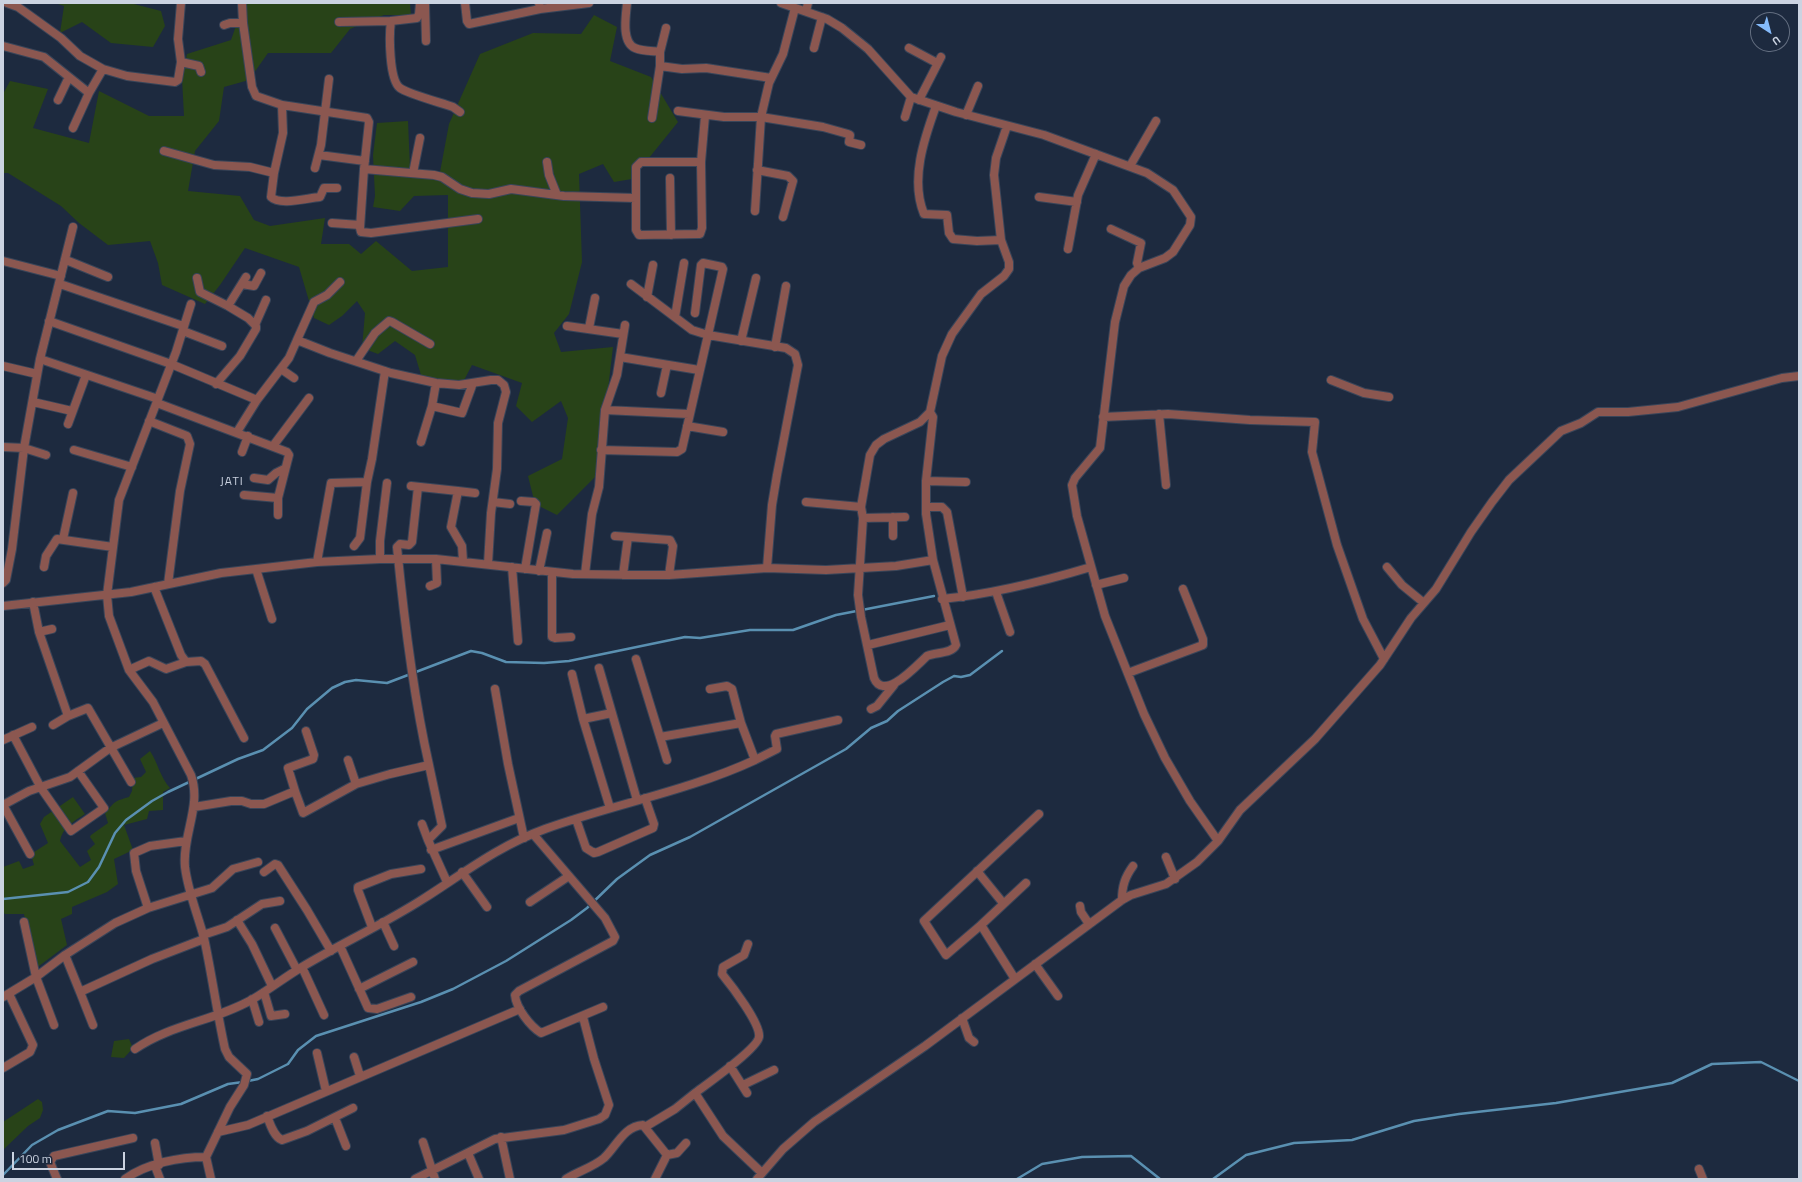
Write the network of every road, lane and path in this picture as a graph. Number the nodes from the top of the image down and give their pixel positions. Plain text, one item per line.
1 (7, 3) edge
2 (181, 3) edge
3 (242, 3) edge
4 (420, 3) edge
5 (425, 3) edge
6 (465, 3) edge
7 (589, 3) edge
8 (627, 3) edge
9 (781, 3) edge
10 (539, 6) edge
11 (807, 7) edge
12 (795, 8) junction
13 (822, 17) junction
14 (391, 21) junction
15 (339, 22) dead end
16 (243, 23) junction
17 (224, 25) dead end
18 (666, 28) dead end
19 (426, 41) dead end
20 (3, 46) edge
21 (814, 48) dead end
22 (909, 48) dead end
23 (660, 52) junction
24 (181, 62) junction
25 (660, 66) junction
26 (103, 69) junction
27 (201, 72) dead end
28 (70, 77) junction
29 (772, 78) junction
30 (329, 79) dead end
31 (978, 86) dead end
32 (89, 93) junction
33 (911, 97) junction
34 (58, 100) dead end
35 (919, 100) junction
36 (282, 105) junction
37 (936, 106) junction
38 (678, 111) dead end
39 (325, 112) junction
40 (460, 112) dead end
41 (966, 114) junction
42 (705, 116) junction
43 (761, 117) junction
44 (905, 117) dead end
45 (652, 118) dead end
46 (1156, 122) dead end
47 (1007, 126) junction
48 (73, 128) dead end
49 (420, 138) dead end
50 (861, 145) dead end
51 (164, 151) dead end
52 (1096, 154) junction
53 (319, 155) junction
54 (547, 162) dead end
55 (701, 162) junction
56 (365, 165) junction
57 (1130, 166) junction
58 (315, 168) dead end
59 (757, 170) junction
60 (274, 173) junction
61 (413, 173) junction
62 (670, 178) dead end
63 (337, 188) dead end
64 (557, 195) junction
65 (1039, 197) dead end
66 (636, 198) junction
67 (1077, 202) junction
68 (754, 211) dead end
69 (783, 217) dead end
70 (478, 219) dead end
71 (332, 223) dead end
72 (360, 225) junction
73 (73, 227) dead end
74 (1111, 229) dead end
75 (671, 235) junction
76 (1001, 240) junction
77 (1068, 249) dead end
78 (66, 260) junction
79 (3, 261) edge
80 (684, 263) dead end
81 (653, 265) dead end
82 (1139, 268) junction
83 (261, 273) dead end
84 (108, 277) dead end
85 (197, 278) dead end
86 (756, 278) dead end
87 (61, 280) junction
88 (340, 282) dead end
89 (631, 284) dead end
90 (786, 286) dead end
91 (646, 297) junction
92 (595, 298) dead end
93 (266, 300) dead end
94 (191, 304) dead end
95 (228, 306) junction
96 (694, 314) dead end
97 (675, 317) junction
98 (50, 321) junction
99 (256, 325) junction
100 (625, 325) dead end
101 (566, 326) dead end
102 (183, 328) junction
103 (589, 328) junction
104 (623, 334) junction
105 (708, 335) junction
106 (297, 340) junction
107 (741, 341) junction
108 (430, 344) dead end
109 (222, 346) dead end
110 (775, 347) junction
111 (620, 357) junction
112 (40, 359) junction
113 (356, 362) junction
114 (171, 364) junction
115 (668, 365) junction
116 (3, 366) edge
117 (281, 369) junction
118 (699, 370) junction
119 (385, 371) junction
120 (37, 374) junction
121 (86, 375) junction
122 (1799, 376) edge
123 (294, 378) dead end
124 (1331, 380) dead end
125 (436, 383) junction
126 (473, 383) junction
127 (216, 384) junction
128 (660, 393) dead end
129 (1389, 397) dead end
130 (309, 398) dead end
131 (157, 400) junction
132 (257, 400) junction
133 (33, 402) junction
134 (432, 406) junction
135 (605, 410) junction
136 (72, 411) junction
137 (930, 412) junction
138 (689, 414) junction
139 (1159, 414) junction
140 (1102, 417) junction
141 (149, 421) junction
142 (68, 424) dead end
143 (687, 426) junction
144 (237, 432) junction
145 (723, 432) dead end
146 (248, 436) junction
147 (421, 442) dead end
148 (273, 446) junction
149 (3, 447) edge
150 (24, 448) junction
151 (74, 450) dead end
152 (601, 450) junction
153 (242, 452) dead end
154 (46, 455) dead end
155 (132, 466) junction
156 (284, 469) junction
157 (254, 478) dead end
158 (926, 481) junction
159 (367, 482) junction
160 (966, 482) dead end
161 (387, 483) dead end
162 (1166, 485) dead end
163 (458, 491) junction
164 (73, 493) dead end
165 (475, 493) dead end
166 (244, 495) dead end
167 (278, 498) junction
168 (521, 501) dead end
169 (493, 502) junction
170 (806, 502) dead end
171 (510, 504) dead end
172 (861, 507) junction
173 (926, 507) junction
174 (278, 515) dead end
175 (893, 517) junction
176 (905, 517) dead end
177 (863, 518) junction
178 (547, 533) dead end
179 (615, 536) dead end
180 (893, 536) dead end
181 (628, 537) junction
182 (63, 539) junction
183 (354, 546) dead end
184 (113, 547) junction
185 (398, 558) junction
186 (380, 559) junction
187 (436, 559) junction
188 (933, 560) junction
189 (462, 561) junction
190 (317, 562) junction
191 (488, 564) junction
192 (44, 567) dead end
193 (512, 567) junction
194 (1091, 567) junction
195 (1387, 567) dead end
196 (767, 568) junction
197 (859, 568) junction
198 (256, 569) junction
199 (525, 569) junction
200 (539, 571) junction
201 (552, 572) junction
202 (585, 574) junction
203 (623, 575) junction
204 (669, 575) junction
205 (1124, 578) dead end
206 (3, 583) edge
207 (168, 584) junction
208 (1096, 585) junction
209 (430, 586) dead end
210 (154, 587) junction
211 (1183, 589) dead end
212 (996, 592) junction
213 (107, 595) junction
214 (963, 597) junction
215 (942, 600) junction
216 (33, 602) junction
217 (1424, 603) junction
218 (3, 606) edge
219 (272, 619) dead end
220 (950, 625) junction
221 (52, 629) dead end
222 (39, 632) junction
223 (1010, 632) dead end
224 (571, 637) dead end
225 (518, 641) dead end
226 (868, 645) junction
227 (636, 659) dead end
228 (1384, 659) junction
229 (186, 662) junction
230 (599, 668) dead end
231 (129, 670) junction
232 (1128, 673) junction
233 (572, 674) dead end
234 (895, 684) junction
235 (495, 689) dead end
236 (710, 689) dead end
237 (871, 709) dead end
238 (612, 713) junction
239 (68, 716) junction
240 (583, 720) junction
241 (838, 720) dead end
242 (162, 723) junction
243 (741, 723) junction
244 (53, 725) dead end
245 (32, 727) dead end
246 (306, 731) dead end
247 (13, 735) junction
248 (244, 738) dead end
249 (660, 738) junction
250 (3, 740) edge
251 (110, 748) junction
252 (348, 760) dead end
253 (667, 760) dead end
254 (755, 760) junction
255 (429, 765) junction
256 (78, 771) junction
257 (131, 782) dead end
258 (356, 784) junction
259 (42, 788) junction
260 (295, 791) junction
261 (641, 799) junction
262 (3, 805) edge
263 (194, 808) junction
264 (610, 808) junction
265 (1039, 814) dead end
266 (519, 818) junction
267 (576, 819) junction
268 (422, 824) dead end
269 (533, 834) junction
270 (524, 838) junction
271 (428, 840) junction
272 (186, 841) junction
273 (1218, 841) junction
274 (432, 850) junction
275 (30, 854) dead end
276 (1166, 857) dead end
277 (258, 862) dead end
278 (1133, 866) dead end
279 (421, 869) dead end
280 (977, 871) junction
281 (264, 872) dead end
282 (462, 872) junction
283 (569, 876) junction
284 (1175, 879) junction
285 (447, 882) junction
286 (1026, 882) dead end
287 (191, 894) junction
288 (1122, 900) junction
289 (280, 901) dead end
290 (530, 902) dead end
291 (1003, 903) junction
292 (1080, 906) dead end
293 (487, 907) dead end
294 (148, 908) junction
295 (237, 920) junction
296 (24, 922) dead end
297 (383, 922) junction
298 (981, 924) junction
299 (1089, 924) junction
300 (372, 927) junction
301 (275, 928) dead end
302 (204, 937) junction
303 (748, 944) dead end
304 (340, 946) junction
305 (394, 946) dead end
306 (330, 951) junction
307 (65, 955) junction
308 (413, 962) dead end
309 (1034, 964) junction
310 (300, 969) junction
311 (36, 977) junction
312 (1015, 979) junction
313 (272, 986) junction
314 (360, 989) junction
315 (80, 992) junction
316 (264, 992) junction
317 (6, 996) edge
318 (1058, 996) dead end
319 (411, 997) dead end
320 (252, 999) junction
321 (603, 1007) dead end
322 (520, 1009) junction
323 (219, 1014) junction
324 (285, 1014) dead end
325 (324, 1015) dead end
326 (583, 1017) junction
327 (962, 1018) junction
328 (258, 1022) dead end
329 (54, 1025) dead end
330 (93, 1025) dead end
331 (974, 1042) dead end
332 (135, 1049) dead end
333 (317, 1053) dead end
334 (354, 1057) dead end
335 (730, 1066) junction
336 (3, 1068) edge
337 (774, 1070) dead end
338 (360, 1076) junction
339 (743, 1085) junction
340 (326, 1091) junction
341 (695, 1093) junction
342 (747, 1093) dead end
343 (353, 1108) dead end
344 (267, 1116) junction
345 (335, 1118) junction
346 (646, 1127) junction
347 (218, 1132) junction
348 (501, 1137) junction
349 (132, 1138) dead end
350 (423, 1142) dead end
351 (155, 1143) dead end
352 (686, 1143) dead end
353 (346, 1146) dead end
354 (468, 1153) junction
355 (667, 1155) junction
356 (206, 1157) junction
357 (157, 1165) junction
358 (1699, 1169) dead end
359 (433, 1175) edge
360 (760, 1176) edge
361 (56, 1179) edge
362 (125, 1179) edge
363 (160, 1179) edge
364 (211, 1179) edge
365 (415, 1179) edge
366 (479, 1179) edge
367 (510, 1179) edge
368 (566, 1179) edge
369 (655, 1179) edge
370 (1703, 1179) edge

1 - 26 street
2 - 24 street
3 - 16 street
4 - 14 street
5 - 19 street
6 - 10 street
7 - 10 street
8 - 23 street
9 - 12 street
11 - 12 street
11 - 13 street
12 - 29 street
13 - 21 street
13 - 33 street
14 - 15 street
14 - 40 street
16 - 17 street
16 - 36 street
18 - 23 street
20 - 28 street
22 - 35 street
23 - 25 street
24 - 26 street
24 - 27 street
25 - 29 street
25 - 45 street
26 - 32 street
28 - 32 street
28 - 34 street
29 - 43 street
30 - 39 street
31 - 41 street
32 - 48 street
33 - 35 street
33 - 44 street
35 - 37 street
36 - 39 street
36 - 60 street
37 - 41 street
37 - 76 street
38 - 42 street
39 - 53 street
39 - 56 street
41 - 47 street
42 - 43 street
42 - 55 street
43 - 50 street
43 - 59 street
46 - 57 street
47 - 52 street
47 - 76 street
49 - 61 street
51 - 60 street
52 - 57 street
52 - 67 street
53 - 56 street
53 - 58 street
54 - 64 street
55 - 66 street
55 - 75 street
56 - 61 street
56 - 72 street
57 - 82 street
59 - 68 street
59 - 69 street
60 - 63 street
61 - 64 street
62 - 75 street
64 - 66 street
65 - 67 street
66 - 75 street
67 - 77 street
70 - 72 street
71 - 72 street
73 - 78 street
74 - 82 street
76 - 137 street
78 - 84 street
78 - 87 street
79 - 87 street
80 - 97 street
81 - 91 street
82 - 140 street
83 - 95 street
85 - 95 street
86 - 107 street
87 - 98 street
87 - 102 street
88 - 106 street
89 - 91 street
90 - 110 street
91 - 97 street
92 - 103 street
93 - 99 street
94 - 102 street
95 - 99 street
96 - 105 street
97 - 105 street
98 - 112 street
98 - 114 street
99 - 127 street
100 - 104 street
101 - 103 street
102 - 109 street
102 - 114 street
103 - 104 street
104 - 111 street
105 - 107 street
105 - 118 street
106 - 113 street
106 - 117 street
107 - 110 street
108 - 113 street
110 - 196 street
111 - 115 street
111 - 135 street
112 - 120 street
112 - 121 street
113 - 119 street
114 - 127 street
114 - 131 street
115 - 118 street
115 - 128 street
116 - 120 street
117 - 123 street
117 - 132 street
118 - 138 street
119 - 125 street
119 - 159 street
120 - 133 street
121 - 131 street
121 - 136 street
122 - 217 street
124 - 129 street
125 - 126 street
125 - 134 street
126 - 134 street
126 - 169 street
127 - 132 street
130 - 148 street
131 - 141 street
131 - 144 street
132 - 144 street
133 - 136 street
133 - 150 street
134 - 147 street
135 - 138 street
135 - 152 street
136 - 142 street
137 - 158 street
137 - 172 street
138 - 143 street
139 - 140 street
139 - 162 street
139 - 228 street
140 - 194 street
141 - 155 street
141 - 207 street
143 - 145 street
143 - 152 street
144 - 146 street
146 - 148 street
146 - 153 street
148 - 156 street
149 - 150 street
150 - 154 street
150 - 206 street
151 - 155 street
152 - 202 street
155 - 184 street
156 - 157 street
156 - 167 street
158 - 160 street
158 - 173 street
159 - 183 street
159 - 190 street
161 - 186 street
163 - 165 street
163 - 185 street
163 - 189 street
164 - 182 street
166 - 167 street
167 - 174 street
168 - 199 street
169 - 171 street
169 - 191 street
170 - 172 street
172 - 177 street
173 - 188 street
173 - 214 street
175 - 176 street
175 - 177 street
175 - 180 street
177 - 197 street
178 - 200 street
179 - 181 street
181 - 203 street
181 - 204 street
182 - 184 street
182 - 192 street
184 - 213 street
185 - 186 street
185 - 187 street
185 - 255 street
186 - 190 street
187 - 189 street
187 - 209 street
188 - 197 street
188 - 215 street
189 - 191 street
190 - 198 street
191 - 193 street
193 - 199 street
193 - 225 street
194 - 208 street
194 - 212 street
195 - 217 street
196 - 197 street
196 - 204 street
197 - 226 street
198 - 207 street
198 - 219 street
199 - 200 street
200 - 201 street
201 - 202 street
201 - 224 street
202 - 203 street
203 - 204 street
205 - 208 street
207 - 210 street
208 - 232 street
210 - 213 street
210 - 229 street
211 - 232 street
212 - 214 street
212 - 223 street
213 - 216 street
213 - 231 street
214 - 215 street
215 - 220 street
216 - 218 street
216 - 222 street
217 - 228 street
220 - 226 street
220 - 234 street
221 - 222 street
222 - 239 street
226 - 234 street
227 - 249 street
228 - 273 street
229 - 231 street
229 - 248 street
230 - 238 street
231 - 242 street
232 - 273 street
233 - 240 street
234 - 237 street
235 - 266 street
236 - 243 street
238 - 240 street
238 - 261 street
239 - 244 street
239 - 251 street
240 - 264 street
241 - 254 street
242 - 251 street
242 - 263 street
243 - 249 street
243 - 254 street
245 - 247 street
246 - 260 street
247 - 250 street
247 - 259 street
249 - 253 street
251 - 256 street
251 - 257 street
252 - 258 street
254 - 261 street
255 - 258 street
255 - 271 street
256 - 259 street
256 - 259 street
258 - 260 street
259 - 262 street
260 - 263 street
261 - 264 street
261 - 267 street
262 - 275 street
263 - 272 street
264 - 267 street
265 - 280 street
266 - 270 street
266 - 274 street
267 - 269 street
268 - 271 street
269 - 270 street
269 - 283 street
270 - 282 street
271 - 274 street
272 - 287 street
272 - 294 street
273 - 284 street
274 - 285 street
276 - 284 street
277 - 287 street
278 - 288 street
279 - 300 street
280 - 291 street
280 - 298 street
281 - 306 street
282 - 285 street
282 - 293 street
283 - 290 street
283 - 322 street
284 - 288 street
285 - 297 street
286 - 291 street
287 - 294 street
287 - 302 street
288 - 299 street
289 - 295 street
291 - 298 street
292 - 299 street
294 - 307 street
295 - 302 street
295 - 313 street
296 - 311 street
297 - 300 street
297 - 305 street
298 - 312 street
299 - 309 street
300 - 304 street
301 - 310 street
302 - 315 street
302 - 323 street
303 - 335 street
304 - 306 street
304 - 314 street
306 - 310 street
307 - 311 street
307 - 315 street
308 - 314 street
309 - 312 street
309 - 318 street
310 - 313 street
310 - 325 street
311 - 317 street
311 - 329 street
312 - 327 street
313 - 316 street
314 - 319 street
315 - 330 street
316 - 320 street
316 - 324 street
317 - 336 street
320 - 323 street
320 - 328 street
321 - 326 street
322 - 326 street
322 - 338 street
323 - 332 street
323 - 347 street
326 - 348 street
327 - 331 street
327 - 360 street
333 - 340 street
334 - 338 street
335 - 339 street
335 - 341 street
337 - 339 street
338 - 340 street
339 - 342 street
340 - 344 street
341 - 346 street
341 - 360 street
343 - 345 street
344 - 345 street
344 - 347 street
345 - 353 street
346 - 355 street
346 - 368 street
347 - 356 street
348 - 354 street
348 - 367 street
349 - 361 street
350 - 359 street
351 - 357 street
352 - 355 street
354 - 359 street
354 - 366 street
355 - 369 street
356 - 357 street
356 - 364 street
357 - 362 street
357 - 363 street
358 - 370 street
359 - 365 street

